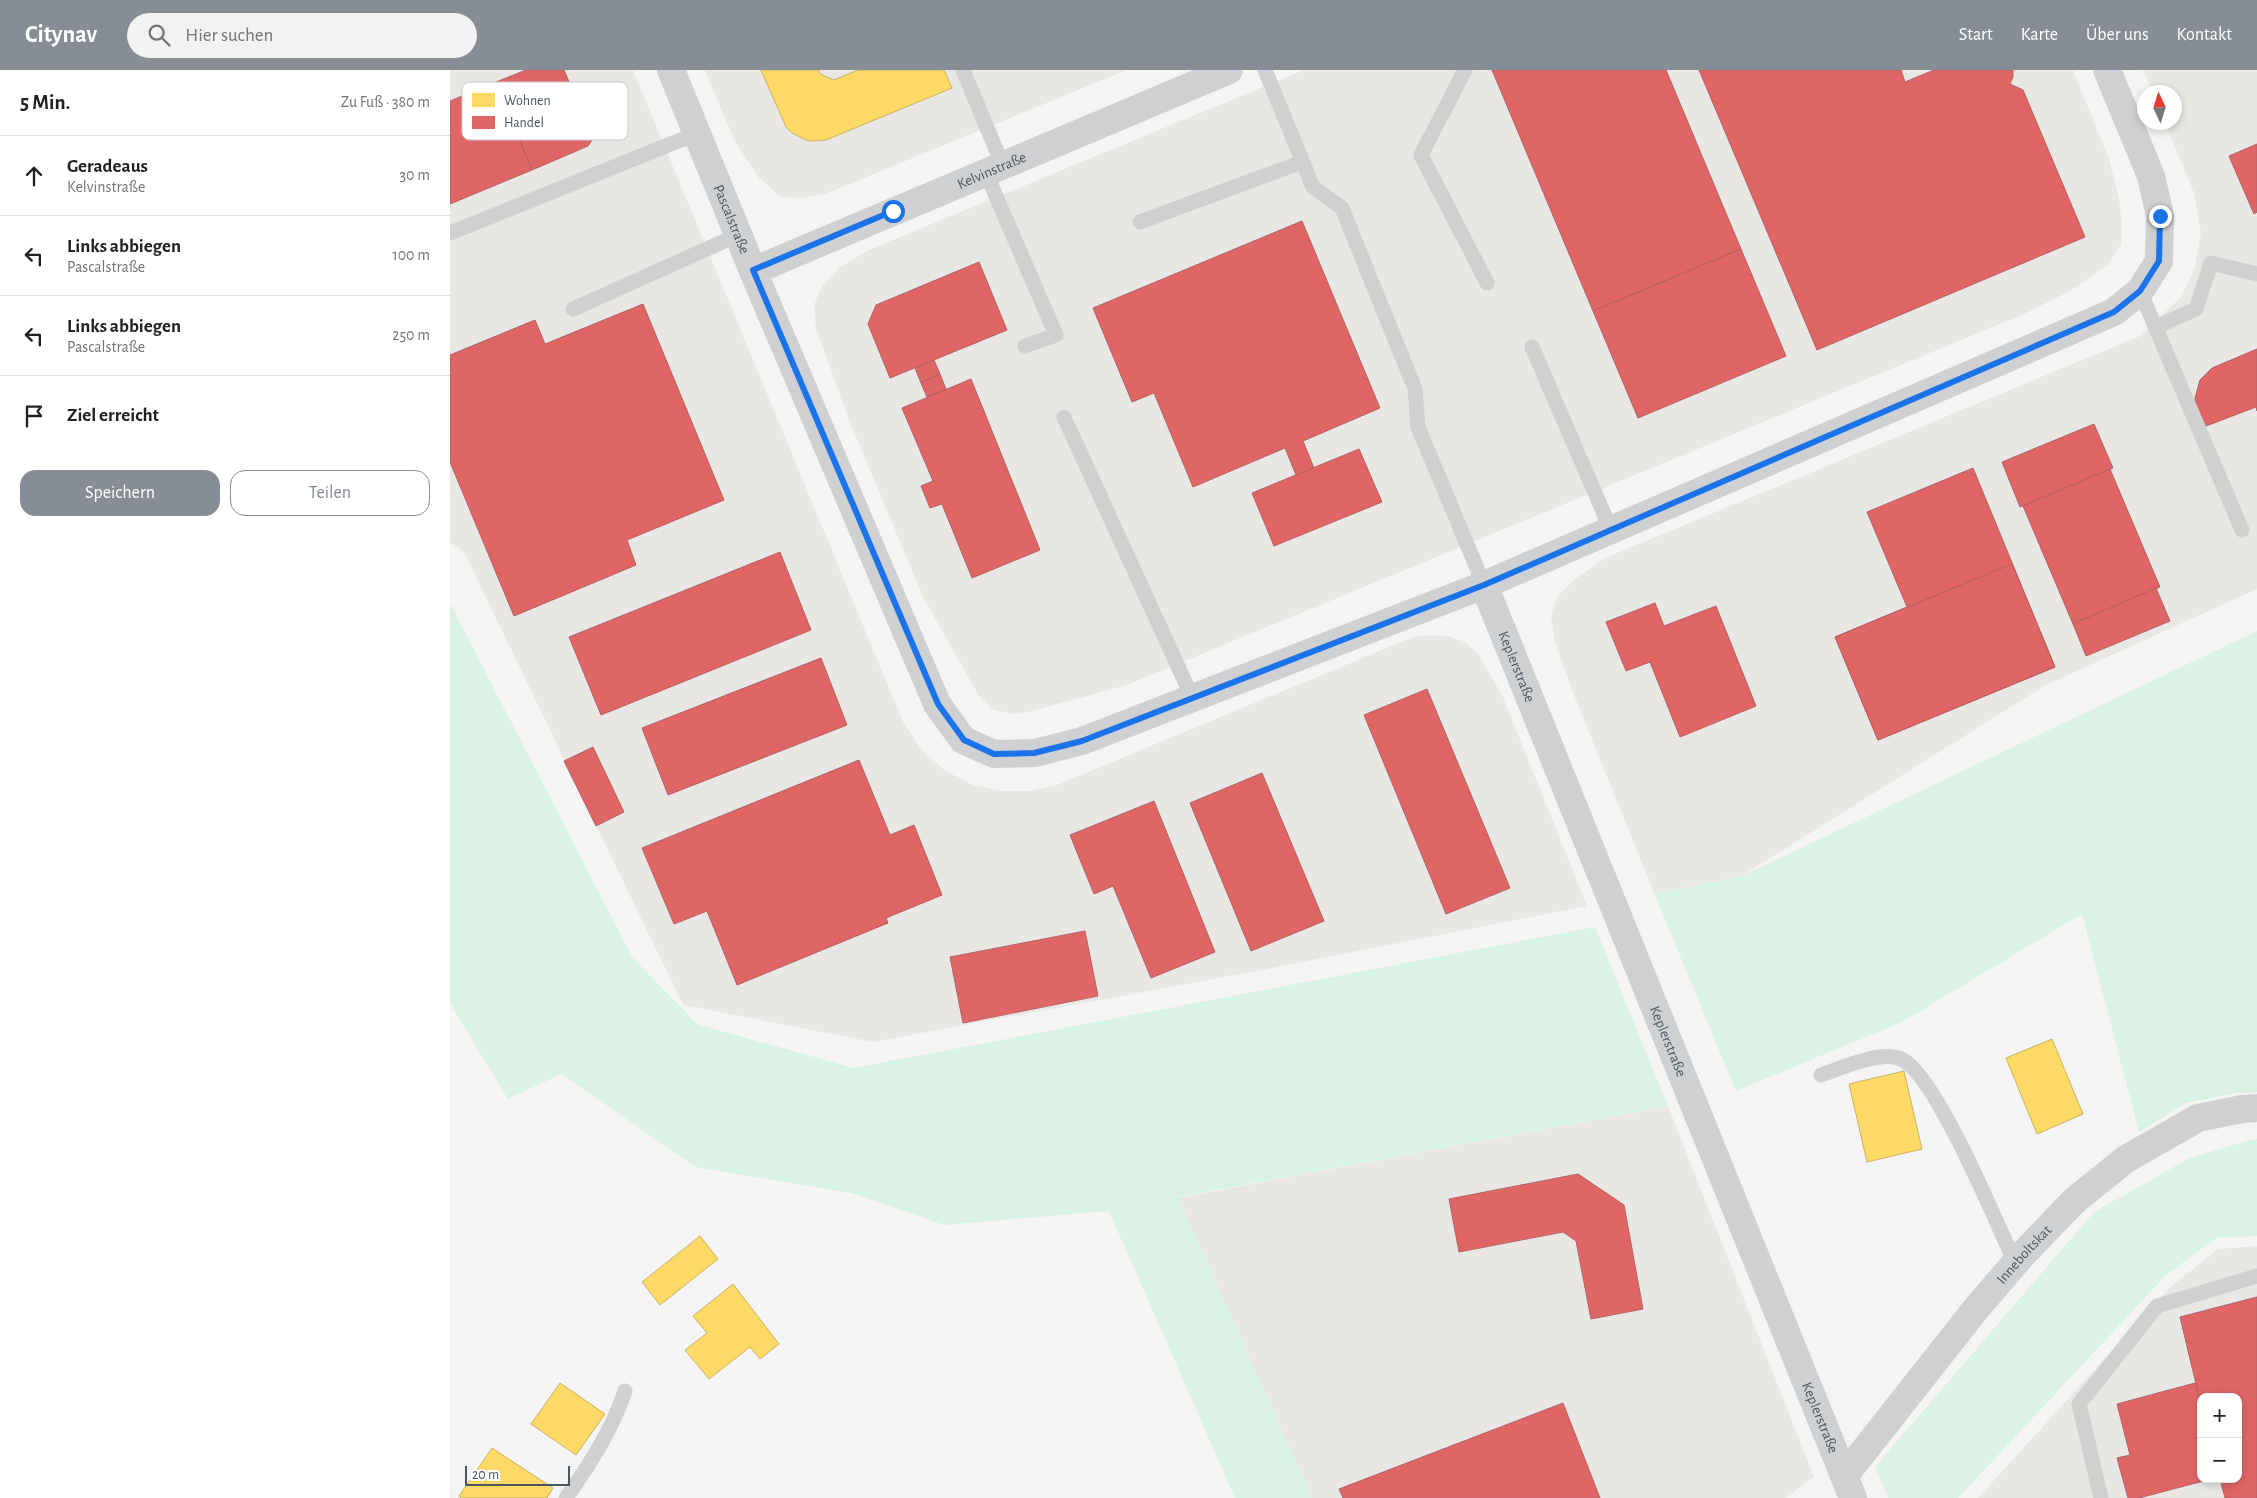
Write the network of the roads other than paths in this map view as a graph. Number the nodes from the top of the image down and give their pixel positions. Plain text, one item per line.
1 (671, 70) edge
2 (962, 70) edge
3 (1229, 70) edge
4 (1265, 70) edge
5 (1465, 70) edge
6 (2107, 70) edge
7 (698, 133) junction
8 (1302, 162) junction
9 (994, 169) junction
10 (1140, 222) dead end
11 (450, 233) edge
12 (738, 235) junction
13 (753, 270) junction
14 (2257, 274) edge
15 (1486, 283) dead end
16 (2140, 291) junction
17 (573, 309) dead end
18 (2156, 327) junction
19 (1025, 346) dead end
20 (1532, 347) dead end
21 (1064, 417) dead end
22 (1611, 530) junction
23 (2242, 530) dead end
24 (1484, 585) junction
25 (1192, 697) junction
26 (1821, 1075) dead end
27 (2257, 1108) edge
28 (2015, 1263) junction
29 (2257, 1276) edge
30 (625, 1391) dead end
31 (1849, 1487) edge
32 (566, 1498) edge
33 (2101, 1498) edge

1 - 7 street, Pascalstraße
2 - 9 lane
3 - 9 street, Kelvinstraße
4 - 8 lane
5 - 15 lane
6 - 16 street, Pascalstraße
7 - 11 lane
7 - 12 street, Pascalstraße
8 - 10 lane
8 - 24 lane
9 - 13 street, Kelvinstraße
9 - 19 lane
12 - 13 street, Pascalstraße
12 - 17 lane
13 - 25 street, Pascalstraße
14 - 18 lane
16 - 18 lane
16 - 22 street, Pascalstraße
18 - 23 lane
20 - 22 lane
21 - 25 lane
22 - 24 street, Pascalstraße
24 - 25 street, Pascalstraße
24 - 31 street, Keplerstraße
26 - 28 lane
27 - 28 street, Inneboltskat
28 - 31 street, Inneboltskat
29 - 33 lane
30 - 32 lane

